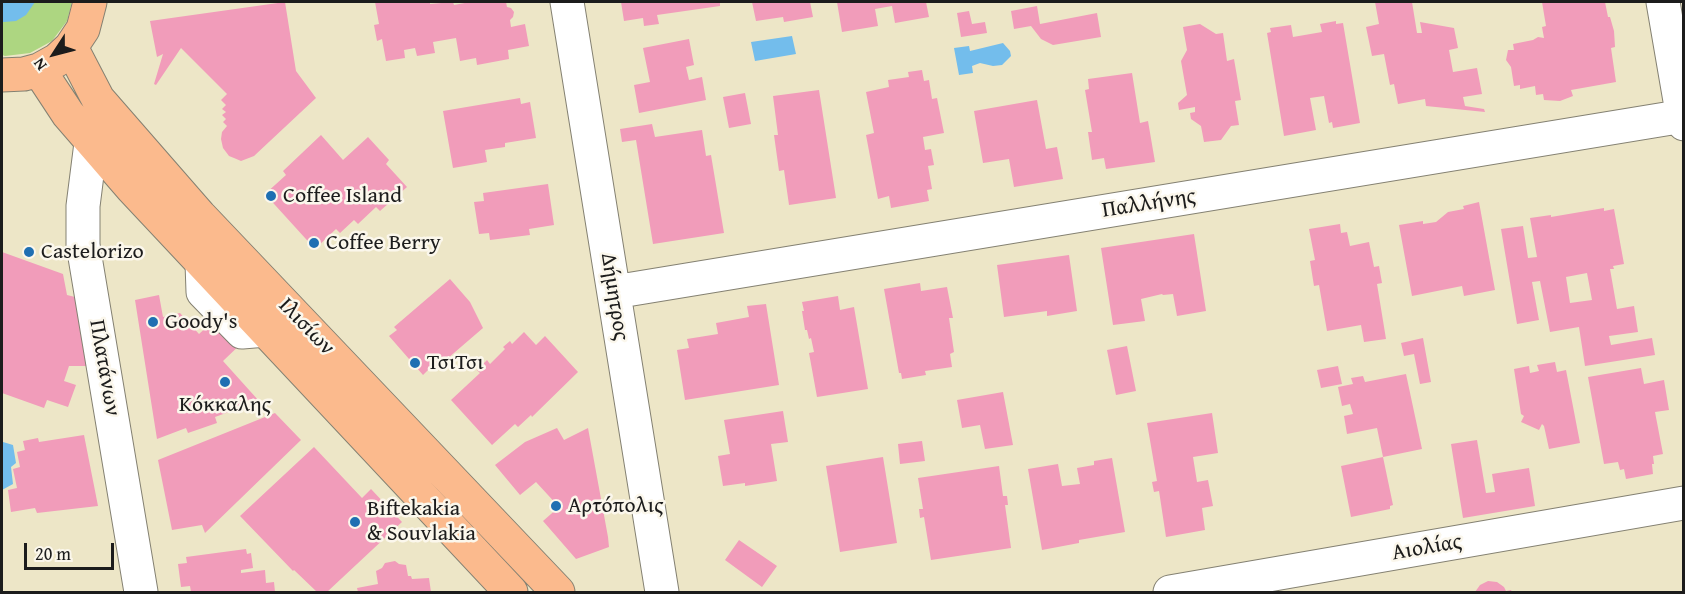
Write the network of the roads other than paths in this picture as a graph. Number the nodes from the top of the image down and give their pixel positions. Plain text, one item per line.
1 (90, 2) edge
2 (567, 2) edge
3 (1663, 2) edge
4 (71, 47) junction
5 (13, 78) edge
6 (1683, 119) edge
7 (91, 142) junction
8 (614, 292) junction
9 (1683, 503) edge
10 (141, 592) edge
11 (511, 592) edge
12 (558, 592) edge
13 (662, 592) edge
14 (1170, 592) edge

1 - 4 main road
2 - 8 street, Δήμητρος
3 - 6 street
4 - 5 main road
4 - 12 main road, Ιλισίων
5 - 7 main road, Ιλισίων
6 - 8 street, Παλλήνης
7 - 10 street, Πλατάνων
7 - 11 main road, Ιλισίων
8 - 13 street, Δήμητρος
9 - 14 street, Αιολίας

